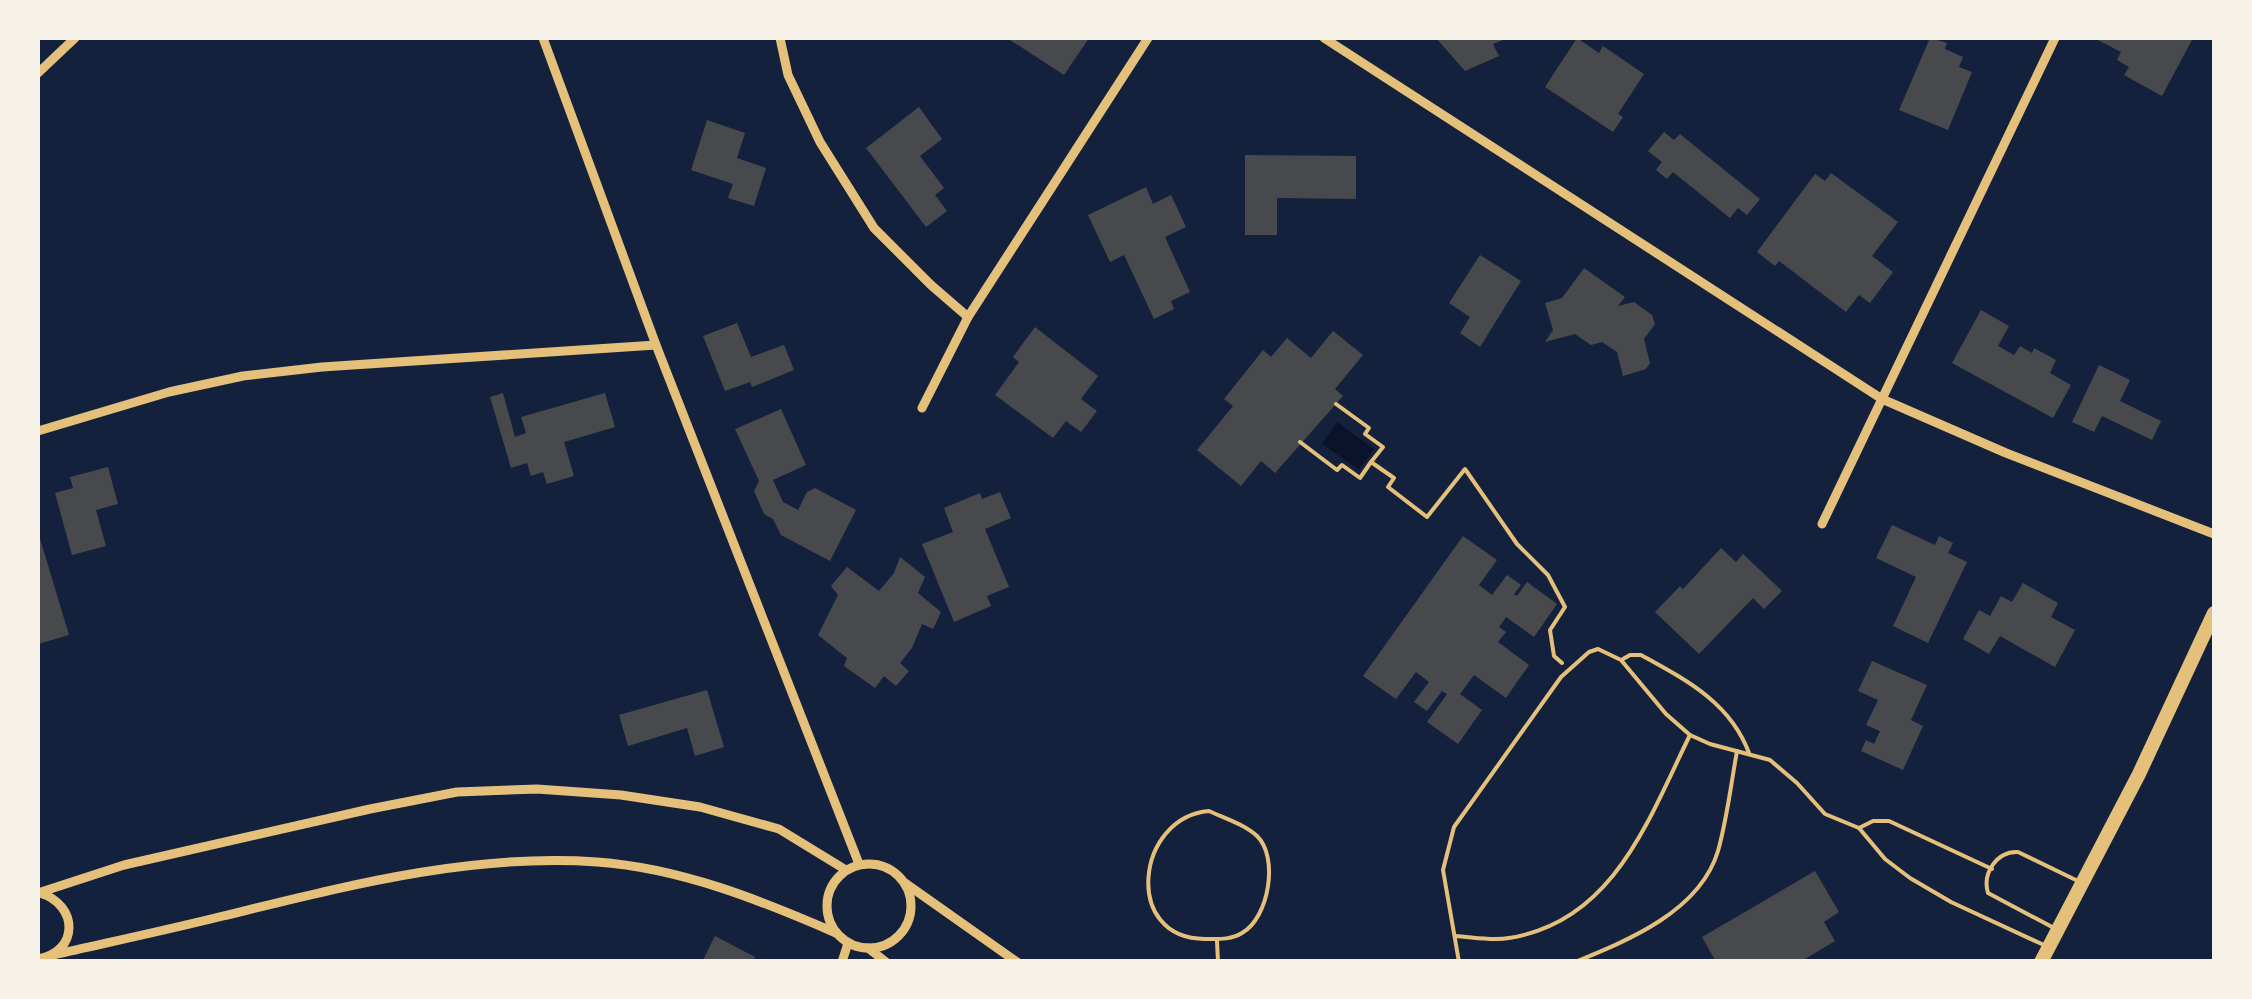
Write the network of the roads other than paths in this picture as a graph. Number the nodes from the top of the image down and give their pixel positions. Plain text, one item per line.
1 (75, 38) edge
2 (543, 38) edge
3 (780, 38) edge
4 (1148, 38) edge
5 (1324, 38) edge
6 (2056, 38) edge
7 (38, 73) edge
8 (968, 317) junction
9 (656, 345) junction
10 (1882, 399) junction
11 (922, 408) dead end
12 (38, 431) edge
13 (1822, 524) dead end
14 (2214, 534) edge
15 (2214, 613) edge
16 (1622, 660) junction
17 (1690, 735) junction
18 (1737, 752) junction
19 (1749, 753) junction
20 (1859, 828) junction
21 (859, 864) junction
22 (1992, 869) junction
23 (846, 870) junction
24 (905, 883) junction
25 (2083, 883) junction
26 (38, 893) edge
27 (2058, 930) junction
28 (836, 934) junction
29 (1455, 936) junction
30 (1217, 939) junction
31 (848, 943) junction
32 (2050, 947) junction
33 (868, 948) junction
34 (44, 958) edge
35 (842, 962) edge
36 (886, 962) edge
37 (1017, 962) edge
38 (1218, 962) edge
39 (1459, 962) edge
40 (1575, 962) edge
41 (2041, 962) edge

1 - 7 street
2 - 9 street
3 - 8 street
4 - 8 street
5 - 10 street
6 - 10 street
8 - 11 street
9 - 12 street
9 - 21 street
10 - 13 street
10 - 14 street
15 - 25 main road
16 - 17 lane
16 - 19 lane
16 - 29 lane
17 - 18 lane
17 - 29 lane
18 - 19 lane
18 - 40 lane
19 - 20 lane
20 - 22 lane
20 - 32 lane
21 - 23 street
21 - 24 street
22 - 25 lane
22 - 27 lane
23 - 26 street
23 - 28 street
24 - 33 street
24 - 37 street
25 - 27 main road
26 - 34 street
27 - 32 main road
28 - 31 street
28 - 34 street
29 - 39 lane
30 - 30 lane
30 - 38 lane
31 - 33 street
31 - 35 street
32 - 41 main road
33 - 36 street

